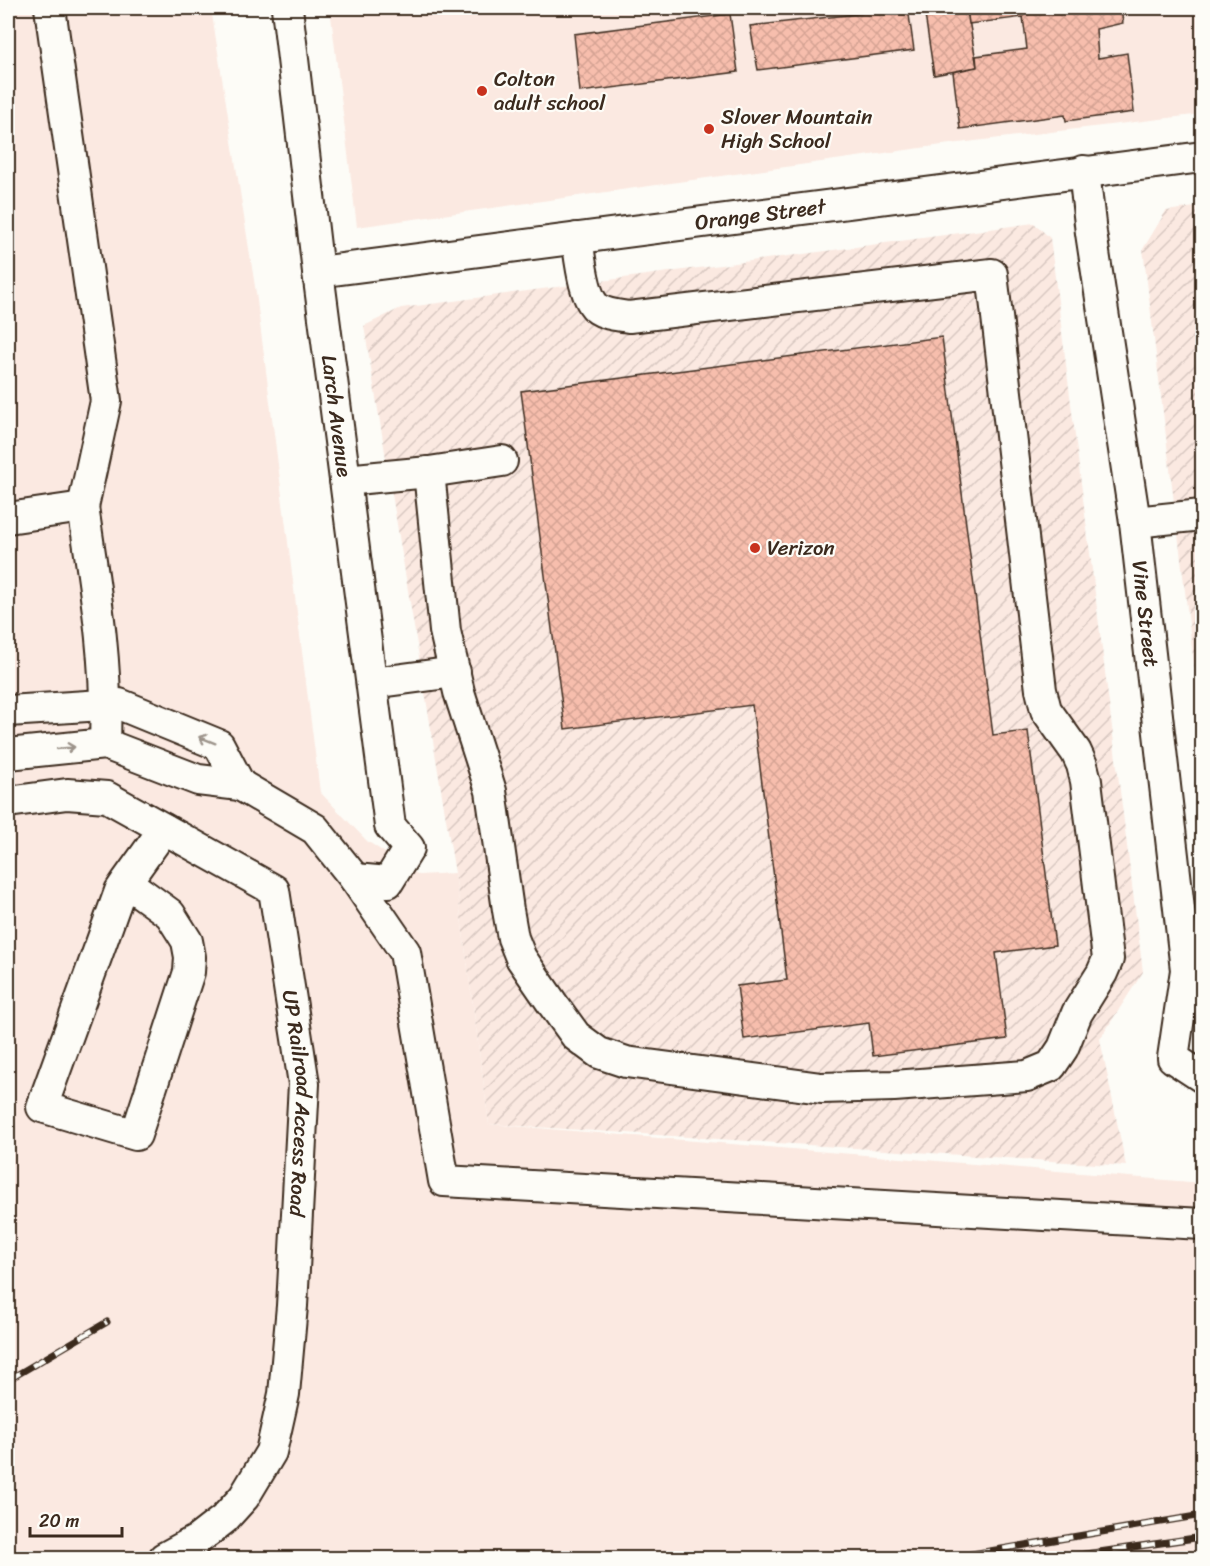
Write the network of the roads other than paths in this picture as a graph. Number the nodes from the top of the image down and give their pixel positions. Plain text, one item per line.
1 (50, 8) edge
2 (286, 8) edge
3 (1203, 157) edge
4 (1084, 171) junction
5 (577, 238) junction
6 (318, 272) junction
7 (502, 461) dead end
8 (429, 472) junction
9 (345, 480) junction
10 (83, 507) junction
11 (1203, 515) edge
12 (8, 518) edge
13 (1135, 522) junction
14 (455, 672) junction
15 (372, 683) junction
16 (106, 704) junction
17 (8, 711) edge
18 (105, 744) junction
19 (8, 754) edge
20 (240, 785) junction
21 (8, 802) edge
22 (164, 829) junction
23 (354, 879) junction
24 (126, 882) junction
25 (1203, 1077) edge
26 (1203, 1224) edge
27 (164, 1558) edge

1 - 10 street
2 - 6 street, Larch Avenue
3 - 4 street, Orange Street
4 - 5 street, Orange Street
4 - 13 street, Vine Street
5 - 6 street, Orange Street
5 - 14 street
6 - 9 street, Larch Avenue
7 - 8 street
8 - 9 street
8 - 14 street
9 - 15 street, Larch Avenue
10 - 12 street
10 - 16 street
11 - 13 street
13 - 25 street, Vine Street
14 - 15 street
15 - 23 street, Larch Avenue
16 - 17 street
16 - 18 street
20 -> 16 street
19 -> 18 street
18 - 20 street
20 - 23 street
21 - 22 street, UP Railroad Access Road
22 - 24 street
22 - 27 street, UP Railroad Access Road
23 - 26 street
24 - 24 street

